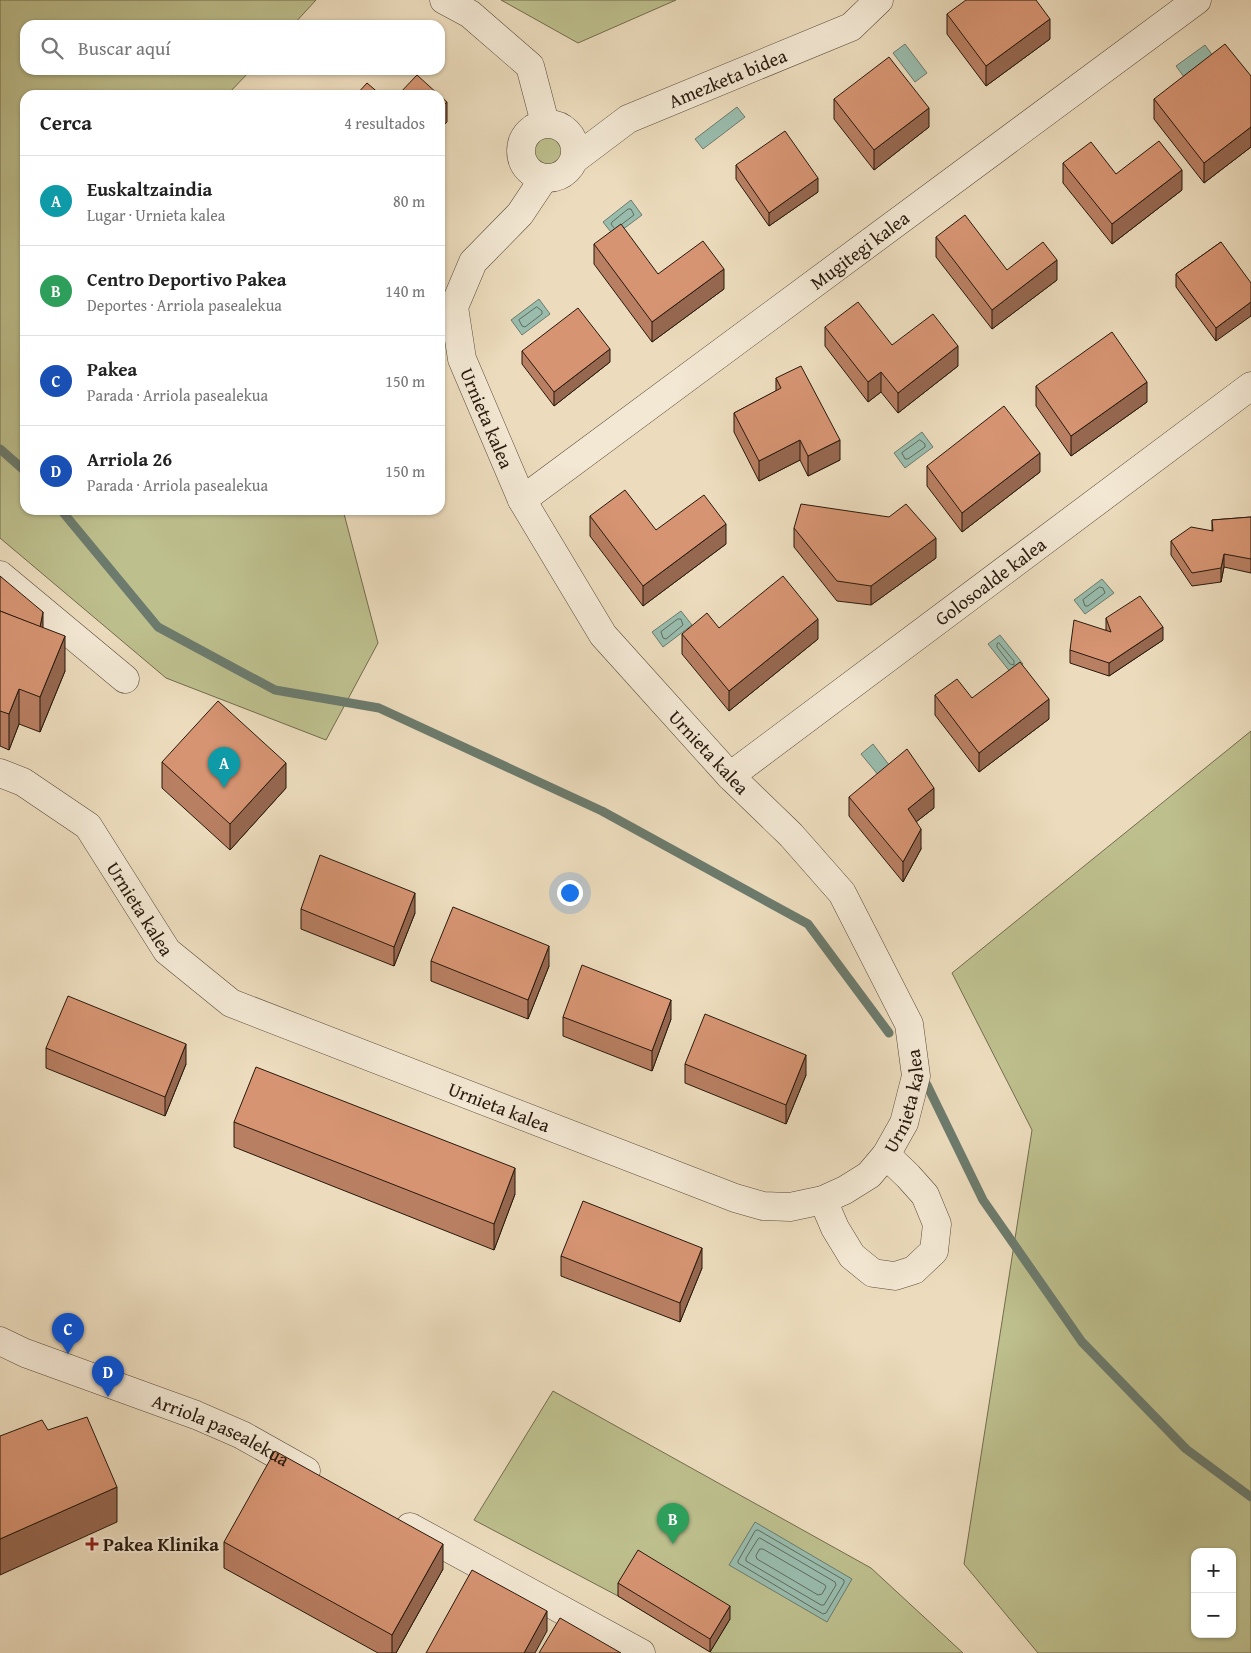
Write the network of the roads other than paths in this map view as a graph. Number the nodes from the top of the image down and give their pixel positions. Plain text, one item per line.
1 (444, 0) edge
2 (879, 0) edge
3 (1197, 0) edge
4 (545, 123) junction
5 (575, 159) junction
6 (544, 178) junction
7 (1251, 386) edge
8 (522, 500) junction
9 (0, 575) edge
10 (126, 679) dead end
11 (0, 773) edge
12 (730, 776) junction
13 (886, 1155) junction
14 (823, 1200) junction
15 (0, 1340) edge
16 (328, 1482) edge
17 (388, 1515) edge
18 (641, 1653) edge

1 - 4 street
2 - 5 street, Amezketa bidea
3 - 8 street, Mugitegi kalea
4 - 5 street
4 - 6 street
5 - 6 street, Amezketa bidea
6 - 8 street, Urnieta kalea
7 - 12 street, Golosoalde kalea
8 - 12 street, Urnieta kalea
9 - 10 street
11 - 14 street, Urnieta kalea
12 - 13 street, Urnieta kalea
13 - 14 street, Urnieta kalea
13 - 14 street
15 - 16 street, Arriola pasealekua
17 - 18 street

